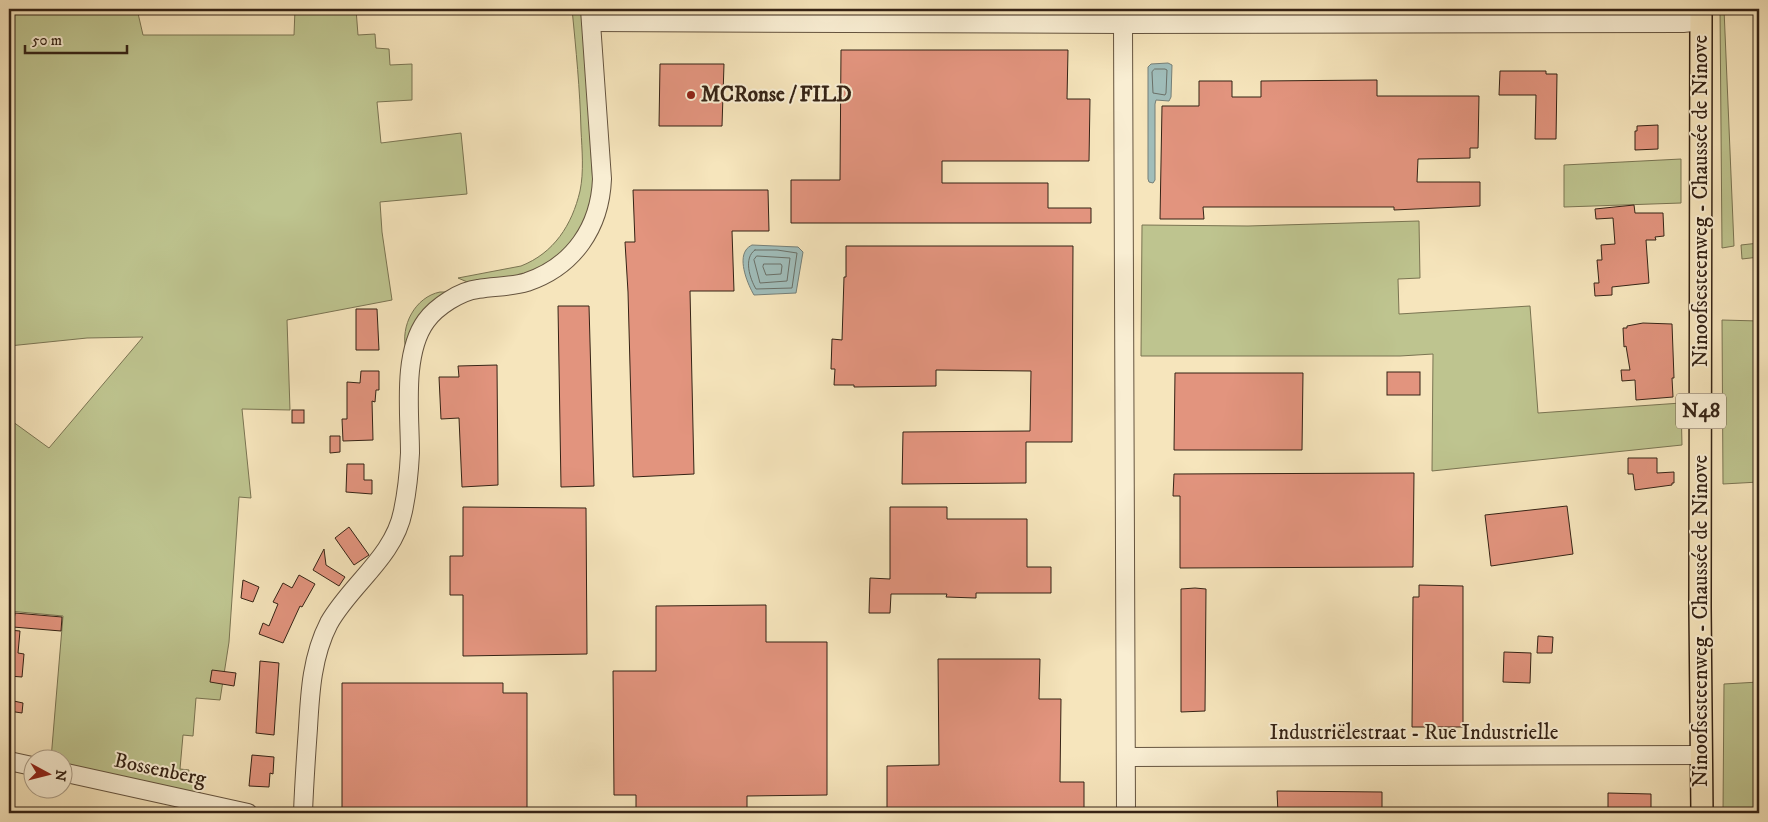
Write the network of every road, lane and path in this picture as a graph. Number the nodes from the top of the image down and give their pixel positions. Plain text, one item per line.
1 (590, 15) edge
2 (1701, 15) edge
3 (1123, 24) junction
4 (1702, 755) junction
5 (1127, 757) junction
6 (9, 762) edge
7 (22, 764) edge
8 (72, 774) edge
9 (248, 813) edge
10 (303, 813) edge
11 (1126, 813) edge
12 (1702, 813) edge

1 - 3 street
1 - 10 street
2 - 3 street
2 - 4 main road, Ninoofsesteenweg - Chaussée de Ninove / N48
3 - 5 street
4 - 5 street, Industriëlestraat - Rue Industrielle
4 - 12 main road, Ninoofsesteenweg - Chaussée de Ninove / N48
5 - 11 street
6 - 7 street
8 - 9 street, Bossenberg

